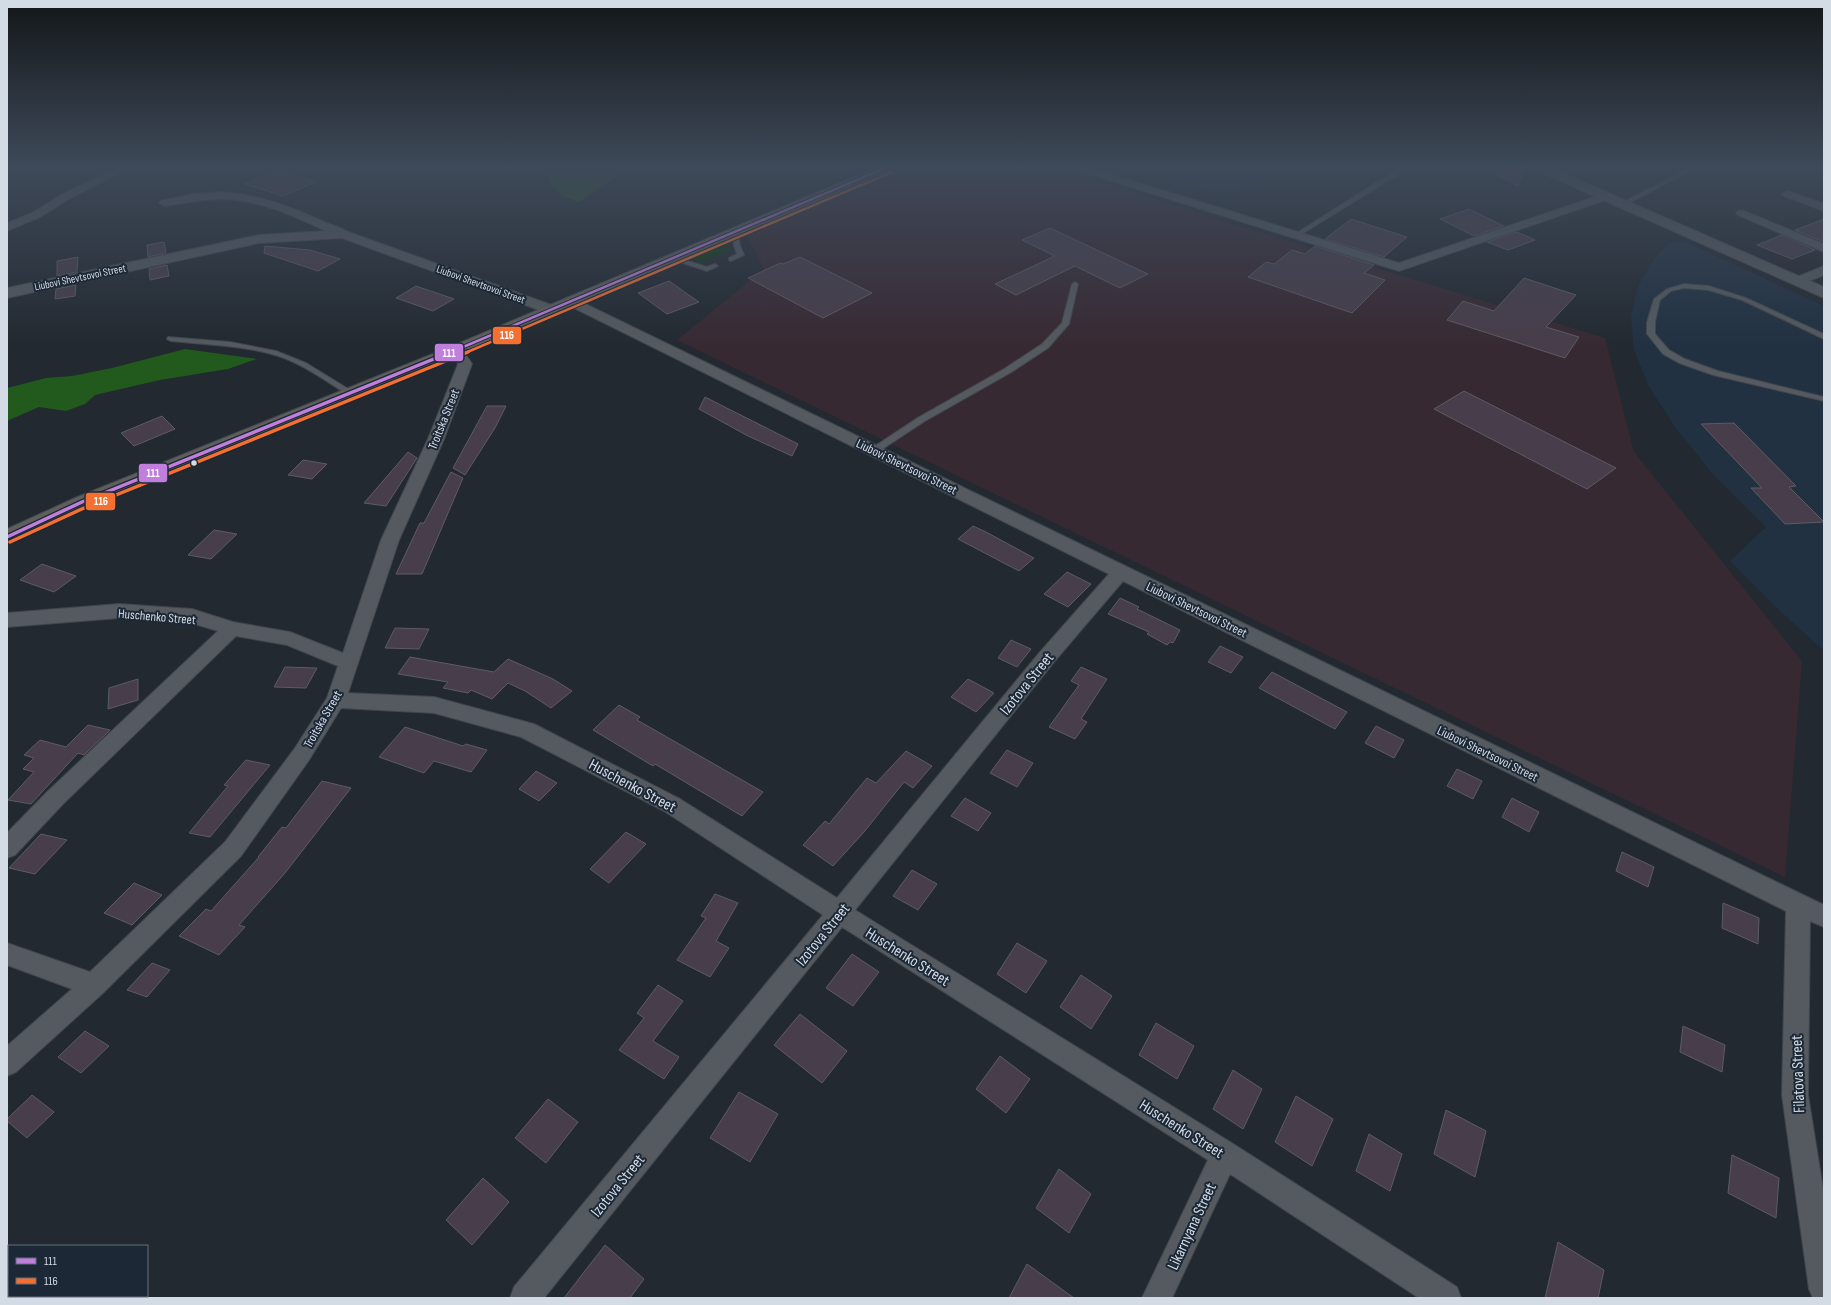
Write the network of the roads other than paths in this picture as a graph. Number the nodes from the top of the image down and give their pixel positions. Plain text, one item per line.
1 (325, 227) edge
2 (747, 227) edge
3 (1266, 227) edge
4 (1309, 227) edge
5 (1517, 227) edge
6 (1674, 227) edge
7 (1775, 227) edge
8 (735, 232) junction
9 (343, 234) junction
10 (1295, 236) junction
11 (1824, 248) edge
12 (672, 258) junction
13 (731, 259) dead end
14 (715, 266) dead end
15 (1824, 270) edge
16 (1797, 282) junction
17 (1075, 284) dead end
18 (7, 293) edge
19 (1824, 293) edge
20 (571, 301) junction
21 (552, 310) junction
22 (1824, 337) edge
23 (171, 339) dead end
24 (456, 350) junction
25 (351, 393) junction
26 (1824, 399) edge
27 (875, 450) junction
28 (7, 537) edge
29 (1121, 572) junction
30 (7, 620) edge
31 (232, 628) junction
32 (349, 663) junction
33 (336, 700) junction
34 (7, 848) edge
35 (1798, 905) junction
36 (840, 913) junction
37 (1824, 916) edge
38 (7, 954) edge
39 (94, 985) junction
40 (7, 1063) edge
41 (1225, 1155) junction
42 (1824, 1289) edge
43 (525, 1298) edge
44 (1157, 1298) edge
45 (1446, 1298) edge

1 - 9 street, Liubovi Shevtsovoi Street
2 - 8 main road
3 - 10 street
4 - 10 lane
5 - 10 street
6 - 16 street
7 - 11 street
8 - 12 main road
8 - 13 lane
9 - 18 street, Liubovi Shevtsovoi Street
9 - 21 street, Liubovi Shevtsovoi Street
12 - 14 lane
12 - 20 main road
15 - 16 street
16 - 19 street
17 - 27 lane
20 - 21 main road
20 - 27 street, Liubovi Shevtsovoi Street
21 - 24 main road
22 - 26 lane
23 - 25 lane
24 - 25 main road
24 - 32 street, Troitska Street
25 - 28 main road
27 - 29 street, Liubovi Shevtsovoi Street
29 - 35 street, Liubovi Shevtsovoi Street
29 - 36 street, Izotova Street
30 - 31 street, Huschenko Street
31 - 32 street, Huschenko Street
31 - 34 street
32 - 33 street, Troitska Street
33 - 36 street, Huschenko Street
33 - 39 street, Troitska Street
35 - 37 street, Liubovi Shevtsovoi Street
35 - 42 street, Filatova Street
36 - 41 street, Huschenko Street
36 - 43 street, Izotova Street
38 - 39 street
39 - 40 street, Troitska Street
41 - 44 street, Likarnyana Street
41 - 45 street, Huschenko Street

